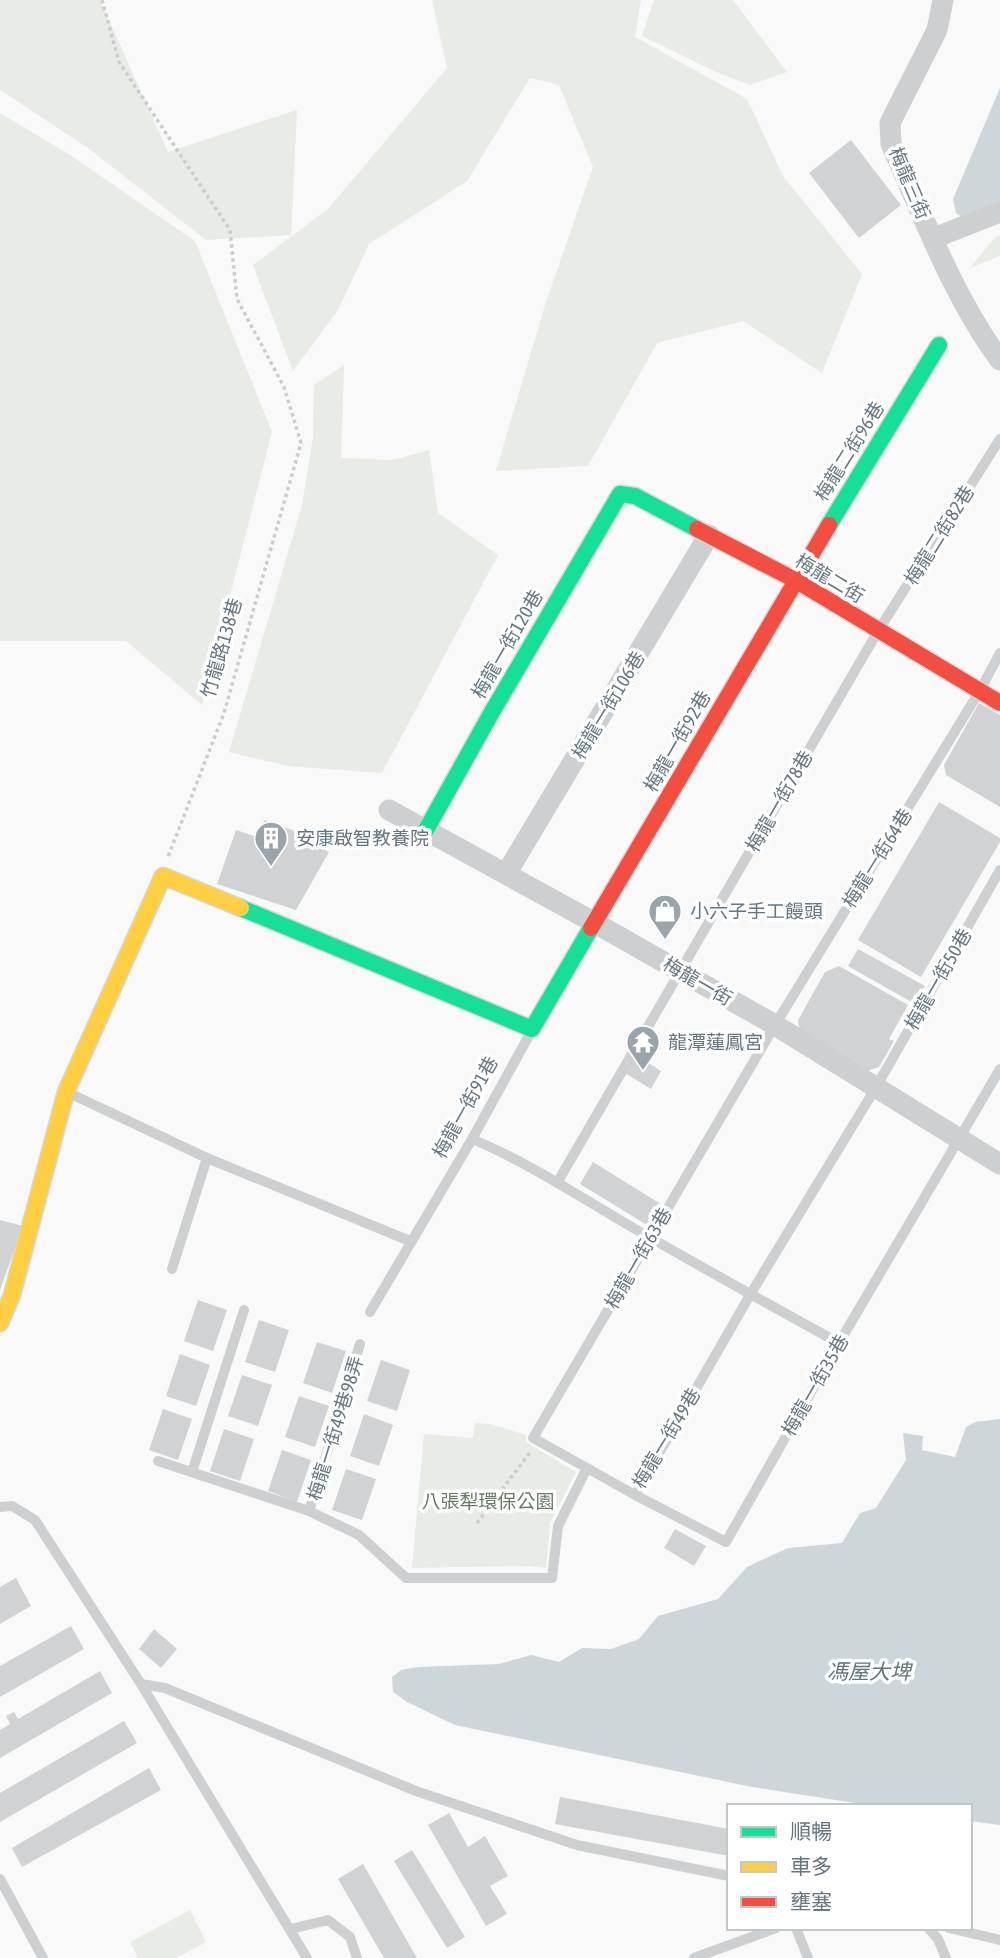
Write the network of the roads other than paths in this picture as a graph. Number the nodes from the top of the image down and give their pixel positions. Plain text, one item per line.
1 (943, 0) edge
2 (1000, 212) edge
3 (934, 238) junction
4 (939, 345) dead end
5 (1000, 360) edge
6 (1000, 439) edge
7 (635, 496) joint
8 (709, 535) junction
9 (795, 580) junction
10 (878, 631) junction
11 (1000, 653) edge
12 (979, 692) junction
13 (1000, 704) edge
14 (389, 810) dead end
15 (426, 830) junction
16 (1000, 870) edge
17 (506, 874) junction
18 (595, 923) junction
19 (679, 971) junction
20 (775, 1025) junction
21 (532, 1029) junction
22 (1000, 1069) edge
23 (875, 1088) junction
24 (66, 1092) junction
25 (472, 1139) junction
26 (958, 1139) junction
27 (207, 1158) junction
28 (1000, 1164) edge
29 (557, 1183) junction
30 (650, 1238) junction
31 (410, 1241) junction
32 (172, 1269) dead end
33 (750, 1294) junction
34 (244, 1310) dead end
35 (370, 1311) dead end
36 (0, 1323) edge
37 (839, 1343) junction
38 (360, 1344) dead end
39 (158, 1461) dead end
40 (587, 1468) junction
41 (192, 1472) junction
42 (635, 1495) junction
43 (0, 1507) edge
44 (309, 1511) junction
45 (141, 1684) junction
46 (727, 1876) edge
47 (0, 1879) edge
48 (291, 1929) junction
49 (771, 1930) edge
50 (797, 1930) edge
51 (930, 1930) edge
52 (958, 1930) edge
53 (1000, 1940) edge
54 (43, 1958) edge
55 (307, 1958) edge
56 (357, 1958) edge
57 (694, 1958) edge
58 (808, 1958) edge
59 (946, 1958) edge

1 - 3 street, 梅龍三街
2 - 3 street
3 - 5 street, 梅龍三街
4 - 9 street, 梅龍二街96巷
6 - 10 lane, 梅龍二街82巷
7 - 8 street, 梅龍二街
7 - 15 street, 梅龍一街120巷
8 - 9 street, 梅龍二街
8 - 17 street, 梅龍一街106巷
9 - 10 street, 梅龍二街
9 - 18 street, 梅龍一街92巷
10 - 12 street, 梅龍二街
10 - 19 lane, 梅龍一街78巷
11 - 12 lane, 梅龍一街64巷
12 - 13 street, 梅龍二街
12 - 20 lane, 梅龍一街64巷
14 - 15 street, 梅龍一街
15 - 17 street, 梅龍一街
16 - 23 lane, 梅龍一街50巷
17 - 18 street, 梅龍一街
18 - 19 street, 梅龍一街
18 - 21 street, 梅龍一街91巷
19 - 20 street, 梅龍一街
19 - 29 lane, 梅龍一街78巷
20 - 23 street, 梅龍一街
20 - 30 lane, 梅龍一街63巷
21 - 24 street
21 - 25 lane, 梅龍一街91巷
22 - 26 lane, 梅龍一街35巷
23 - 26 street, 梅龍一街
23 - 33 lane, 梅龍一街49巷
24 - 27 lane
24 - 36 street
25 - 29 lane
25 - 31 lane, 梅龍一街91巷
26 - 28 street, 梅龍一街
26 - 37 lane, 梅龍一街35巷
27 - 31 lane
27 - 32 lane
29 - 30 lane
30 - 33 lane
30 - 40 lane, 梅龍一街63巷
31 - 35 lane, 梅龍一街91巷
33 - 37 lane
33 - 42 lane, 梅龍一街49巷
34 - 41 lane
37 - 42 lane, 梅龍一街35巷
38 - 44 lane, 梅龍一街49巷98弄
39 - 41 lane
40 - 42 lane, 梅龍一街49巷
40 - 44 lane
41 - 44 lane
43 - 45 lane
45 - 46 lane
45 - 48 lane
47 - 54 lane
48 - 55 lane
48 - 56 lane
49 - 57 lane
50 - 58 lane
51 - 59 lane
52 - 53 lane

